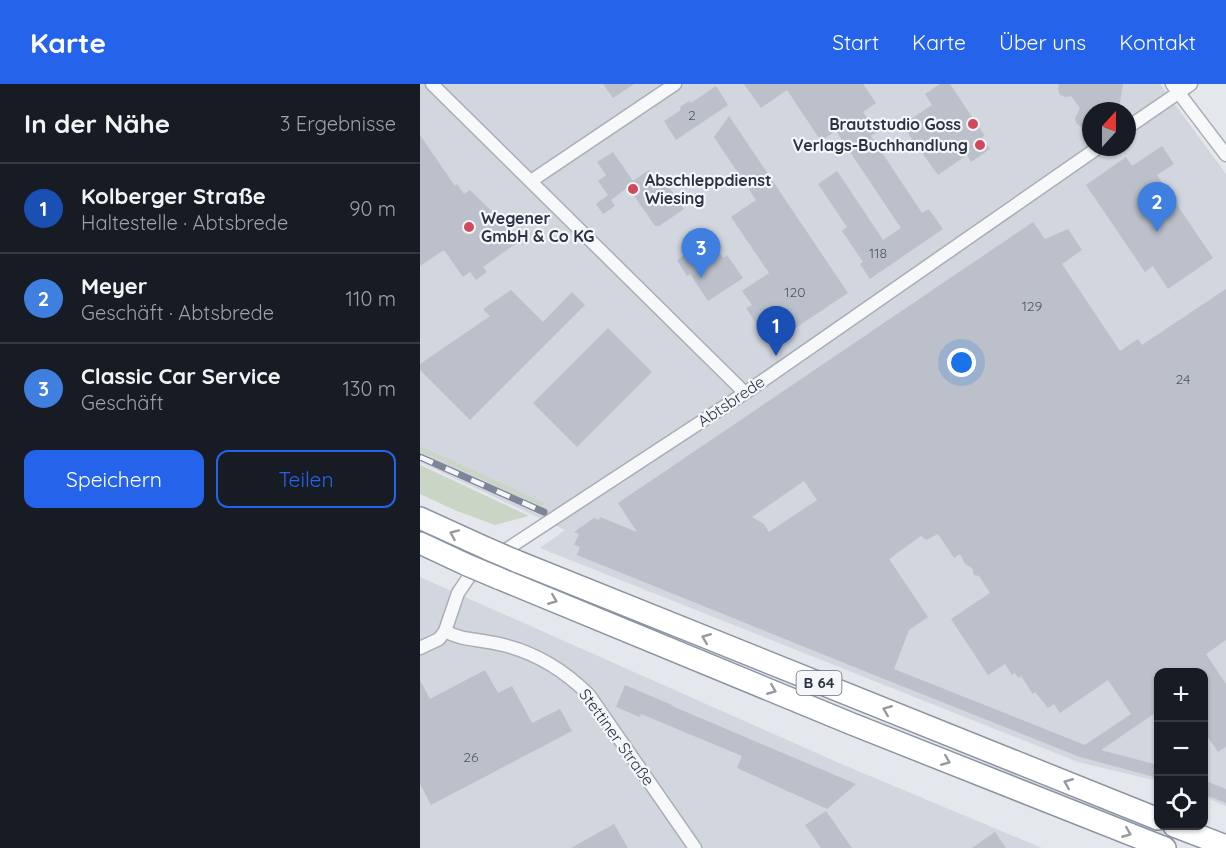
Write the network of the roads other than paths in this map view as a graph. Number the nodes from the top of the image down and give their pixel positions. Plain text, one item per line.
1 (432, 84) edge
2 (675, 84) edge
3 (1191, 84) edge
4 (1175, 88) edge
5 (1136, 120) edge
6 (1226, 155) edge
7 (1086, 156) edge
8 (531, 181) junction
9 (745, 393) junction
10 (420, 518) edge
11 (420, 543) edge
12 (445, 631) junction
13 (420, 648) edge
14 (1154, 817) edge
15 (1186, 830) edge
16 (1226, 846) edge
17 (695, 848) edge
18 (1165, 848) edge

1 - 8 street
2 - 8 street
3 - 4 street
4 - 5 street
4 - 6 street
7 - 9 street, Abtsbrede
8 - 9 street
9 - 12 street, Abtsbrede
14 -> 10 highway, B 64, bridge
11 -> 18 highway, B 64, bridge
12 - 13 street
12 - 17 street, Stettiner Straße
15 - 16 highway

